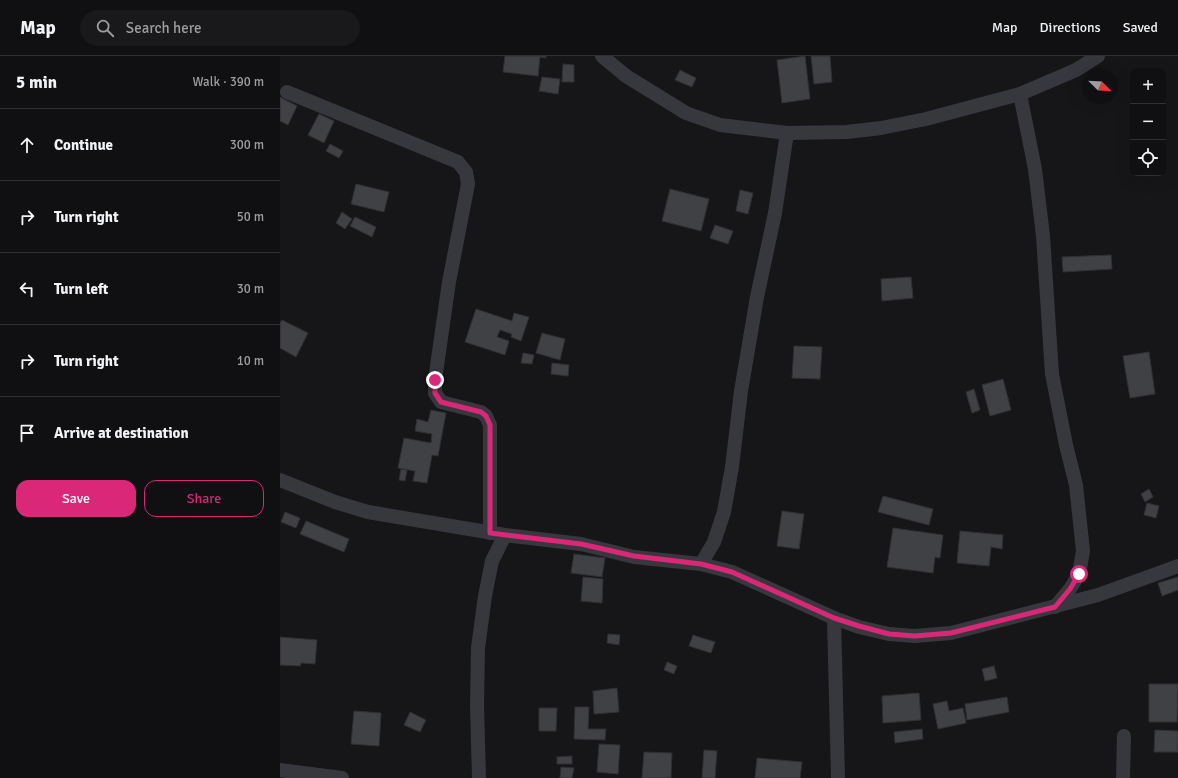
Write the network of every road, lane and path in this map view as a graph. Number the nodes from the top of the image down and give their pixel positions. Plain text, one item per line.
1 (602, 56) edge
2 (1098, 56) edge
3 (288, 92) dead end
4 (1020, 94) junction
5 (787, 133) junction
6 (280, 480) edge
7 (490, 533) junction
8 (505, 535) junction
9 (701, 564) junction
10 (1178, 566) edge
11 (1055, 607) junction
12 (834, 618) junction
13 (1124, 736) dead end
14 (280, 770) edge
15 (342, 778) edge
16 (479, 778) edge
17 (838, 778) edge
18 (1123, 778) edge

1 - 5 street
2 - 4 street
3 - 7 street
4 - 5 street
4 - 11 street
5 - 9 street
6 - 7 street
7 - 8 street
8 - 9 street
8 - 16 street
9 - 12 street
10 - 11 street
11 - 12 street
12 - 17 street
13 - 18 street
14 - 15 street

